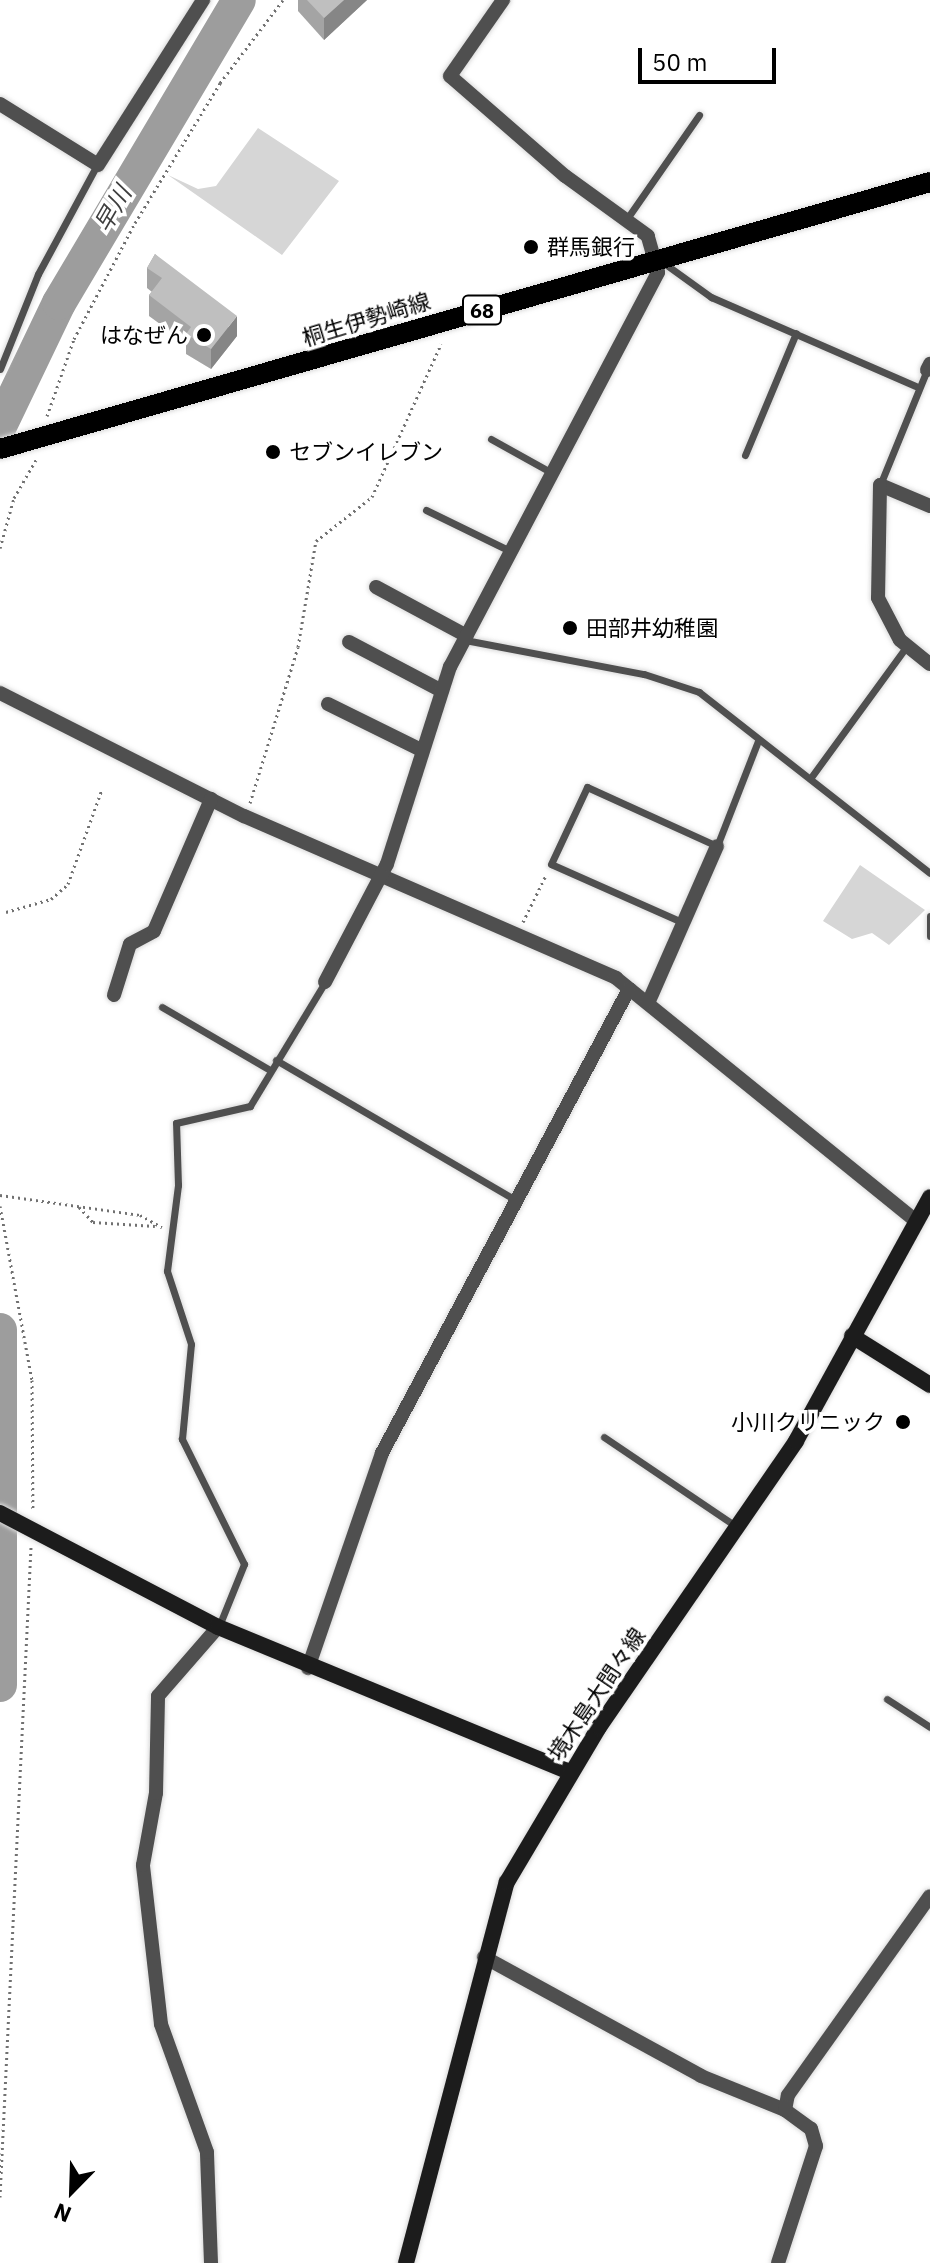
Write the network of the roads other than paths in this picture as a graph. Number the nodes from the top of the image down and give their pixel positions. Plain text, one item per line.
1 (203, 0) edge
2 (503, 0) edge
3 (0, 104) edge
4 (699, 115) dead end
5 (98, 165) junction
6 (930, 182) edge
7 (626, 220) junction
8 (659, 259) junction
9 (796, 333) junction
10 (929, 367) edge
11 (0, 369) edge
12 (916, 386) junction
13 (491, 439) dead end
14 (0, 449) edge
15 (745, 455) dead end
16 (556, 475) junction
17 (880, 485) junction
18 (930, 506) edge
19 (426, 510) dead end
20 (512, 552) junction
21 (376, 587) dead end
22 (466, 638) junction
23 (349, 642) dead end
24 (906, 647) junction
25 (930, 664) edge
26 (440, 690) junction
27 (0, 693) edge
28 (328, 704) dead end
29 (758, 741) junction
30 (421, 750) junction
31 (812, 776) junction
32 (211, 799) junction
33 (717, 846) junction
34 (930, 873) edge
35 (380, 878) junction
36 (930, 916) edge
37 (687, 924) junction
38 (930, 936) edge
39 (325, 982) joint
40 (629, 989) junction
41 (114, 995) dead end
42 (649, 1001) junction
43 (162, 1007) dead end
44 (276, 1060) junction
45 (270, 1070) junction
46 (930, 1197) edge
47 (516, 1200) junction
48 (914, 1219) junction
49 (852, 1336) junction
50 (930, 1385) edge
51 (604, 1437) dead end
52 (0, 1513) edge
53 (737, 1527) junction
54 (218, 1627) junction
55 (308, 1668) junction
56 (887, 1699) dead end
57 (930, 1727) edge
58 (570, 1772) junction
59 (930, 1896) edge
60 (484, 1957) junction
61 (785, 2110) junction
62 (211, 2263) edge
63 (406, 2263) edge
64 (778, 2263) edge

1 - 5 street
2 - 7 street
3 - 5 street
4 - 7 lane
5 - 11 lane
6 - 8 main road, 桐生伊勢崎線 / 68
7 - 8 street
8 - 9 lane
8 - 14 main road, 桐生伊勢崎線 / 68
8 - 16 street
9 - 12 lane
9 - 15 lane
10 - 12 lane
12 - 17 lane
13 - 16 lane
16 - 20 street
17 - 18 street
17 - 24 street
19 - 20 lane
20 - 22 street
21 - 22 street
22 - 26 street
22 - 29 lane
23 - 26 street
24 - 25 street
24 - 31 lane
26 - 30 street
27 - 32 street
28 - 30 street
29 - 31 lane
29 - 33 lane
30 - 35 street
31 - 34 lane
32 - 35 street
32 - 41 street
33 - 37 street
33 - 37 lane
35 - 39 street
35 - 40 street
36 - 38 lane
37 - 42 street
39 - 44 lane
40 - 42 street
40 - 47 street
42 - 48 street
43 - 45 lane
44 - 45 lane
44 - 47 lane
45 - 54 lane
46 - 48 main road, 境木島大間々線
47 - 55 street
48 - 49 main road, 境木島大間々線
49 - 50 main road
49 - 53 main road, 境木島大間々線
51 - 53 lane
52 - 54 main road
53 - 58 main road, 境木島大間々線
54 - 55 main road
54 - 62 street
55 - 58 main road
56 - 57 lane
58 - 60 main road, 境木島大間々線
59 - 61 street
60 - 61 street
60 - 63 main road, 境木島大間々線
61 - 64 street

